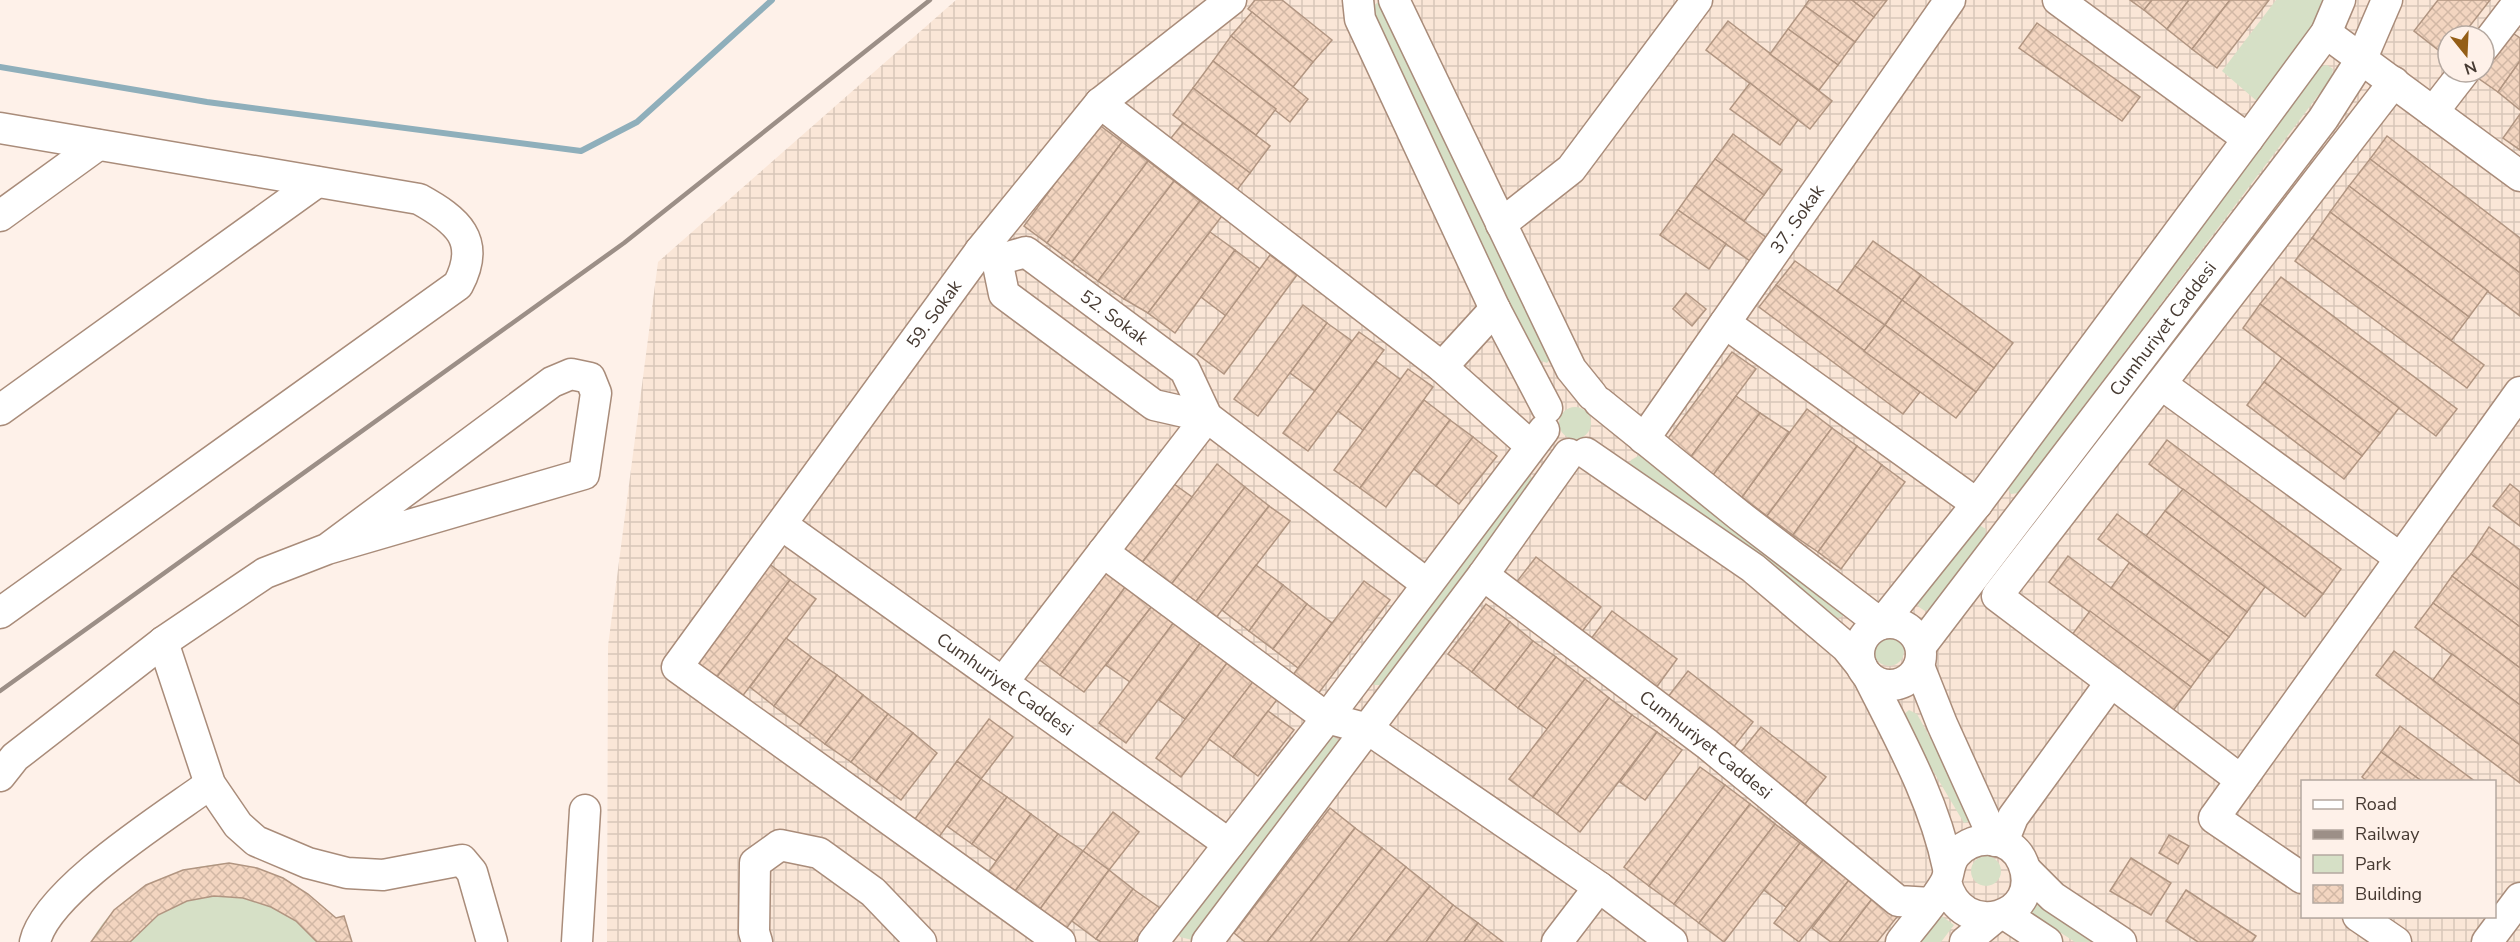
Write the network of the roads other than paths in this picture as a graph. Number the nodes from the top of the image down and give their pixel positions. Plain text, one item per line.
1 (1231, 0) edge
2 (1358, 0) edge
3 (1394, 0) edge
4 (1697, 0) edge
5 (1950, 0) edge
6 (2058, 0) edge
7 (2340, 0) edge
8 (2387, 0) edge
9 (2520, 0) edge
10 (2496, 31) edge
11 (2326, 33) junction
12 (2362, 58) junction
13 (2394, 82) junction
14 (2455, 84) edge
15 (1100, 103) junction
16 (2433, 112) junction
17 (0, 128) edge
18 (2248, 139) junction
19 (98, 145) junction
20 (2520, 176) edge
21 (317, 182) junction
22 (0, 216) edge
23 (1501, 224) junction
24 (989, 256) junction
25 (1495, 309) junction
26 (1725, 323) junction
27 (1442, 367) junction
28 (2161, 384) junction
29 (2520, 392) edge
30 (1595, 399) junction
31 (0, 410) edge
32 (1207, 417) junction
33 (1540, 428) junction
34 (1644, 439) junction
35 (1577, 453) junction
36 (1977, 504) junction
37 (782, 525) junction
38 (327, 549) junction
39 (1102, 552) junction
40 (2400, 558) junction
41 (1483, 575) junction
42 (1427, 584) junction
43 (1, 611) edge
44 (1881, 624) junction
45 (163, 642) junction
46 (1920, 656) junction
47 (1865, 671) junction
48 (1003, 682) junction
49 (2111, 682) junction
50 (1327, 718) junction
51 (1368, 729) junction
52 (5, 765) edge
53 (2241, 780) junction
54 (210, 784) junction
55 (585, 810) dead end
56 (1999, 842) junction
57 (1229, 844) junction
58 (2026, 871) junction
59 (2301, 877) edge
60 (1942, 884) junction
61 (1599, 887) junction
62 (2520, 898) edge
63 (2000, 917) junction
64 (35, 942) edge
65 (492, 942) edge
66 (577, 942) edge
67 (757, 942) edge
68 (921, 942) edge
69 (1060, 942) edge
70 (1153, 942) edge
71 (1207, 942) edge
72 (1557, 942) edge
73 (1672, 942) edge
74 (1901, 942) edge
75 (1965, 942) edge
76 (2047, 942) edge
77 (2121, 942) edge
78 (2487, 942) edge

1 - 15 street, 59. Sokak
2 - 25 street
3 - 23 street
4 - 23 street
5 - 26 street, 37. Sokak
6 - 18 street
7 - 11 street
8 - 12 street, Cumhuriyet Caddesi
9 - 10 street
11 - 12 street
11 - 18 street
12 - 13 street
12 - 46 street, Cumhuriyet Caddesi
13 - 16 street
13 - 28 street
14 - 16 street
15 - 24 street, 59. Sokak
15 - 27 street
16 - 20 street
17 - 19 street
18 - 36 street
19 - 21 street
19 - 22 street
21 - 31 street
21 - 43 street
23 - 30 street
24 - 32 street, 52. Sokak
24 - 32 street, 52. Sokak
24 - 37 street, 59. Sokak
25 - 27 street
25 - 33 street
26 - 34 street, 37. Sokak
26 - 36 street
27 - 33 street
28 - 40 street
28 - 49 street
29 - 40 street
30 - 33 street
30 - 34 street
30 - 35 street
32 - 39 street
32 - 42 street, 52. Sokak
33 - 35 street
33 - 42 street
34 - 44 street
35 - 41 street
35 - 47 street
36 - 44 street
37 - 48 street, Cumhuriyet Caddesi
37 - 69 street, 59. Sokak
38 - 38 street
38 - 45 street
39 - 48 street
39 - 50 street
40 - 53 street
41 - 51 street
41 - 60 street, Cumhuriyet Caddesi
42 - 50 street
44 - 46 street
44 - 47 street
45 - 52 street
45 - 54 street
46 - 47 street
46 - 56 street
47 - 60 street
48 - 57 street, Cumhuriyet Caddesi
49 - 53 street
49 - 56 street
50 - 51 street
50 - 57 street
51 - 61 street
51 - 71 street
53 - 59 street
54 - 64 street
54 - 65 street
55 - 66 street
56 - 58 street
56 - 60 street
57 - 70 street
58 - 63 street
58 - 77 street
60 - 63 street
60 - 74 street
61 - 72 street
61 - 73 street
62 - 78 street
63 - 75 street
63 - 76 street
67 - 68 street

